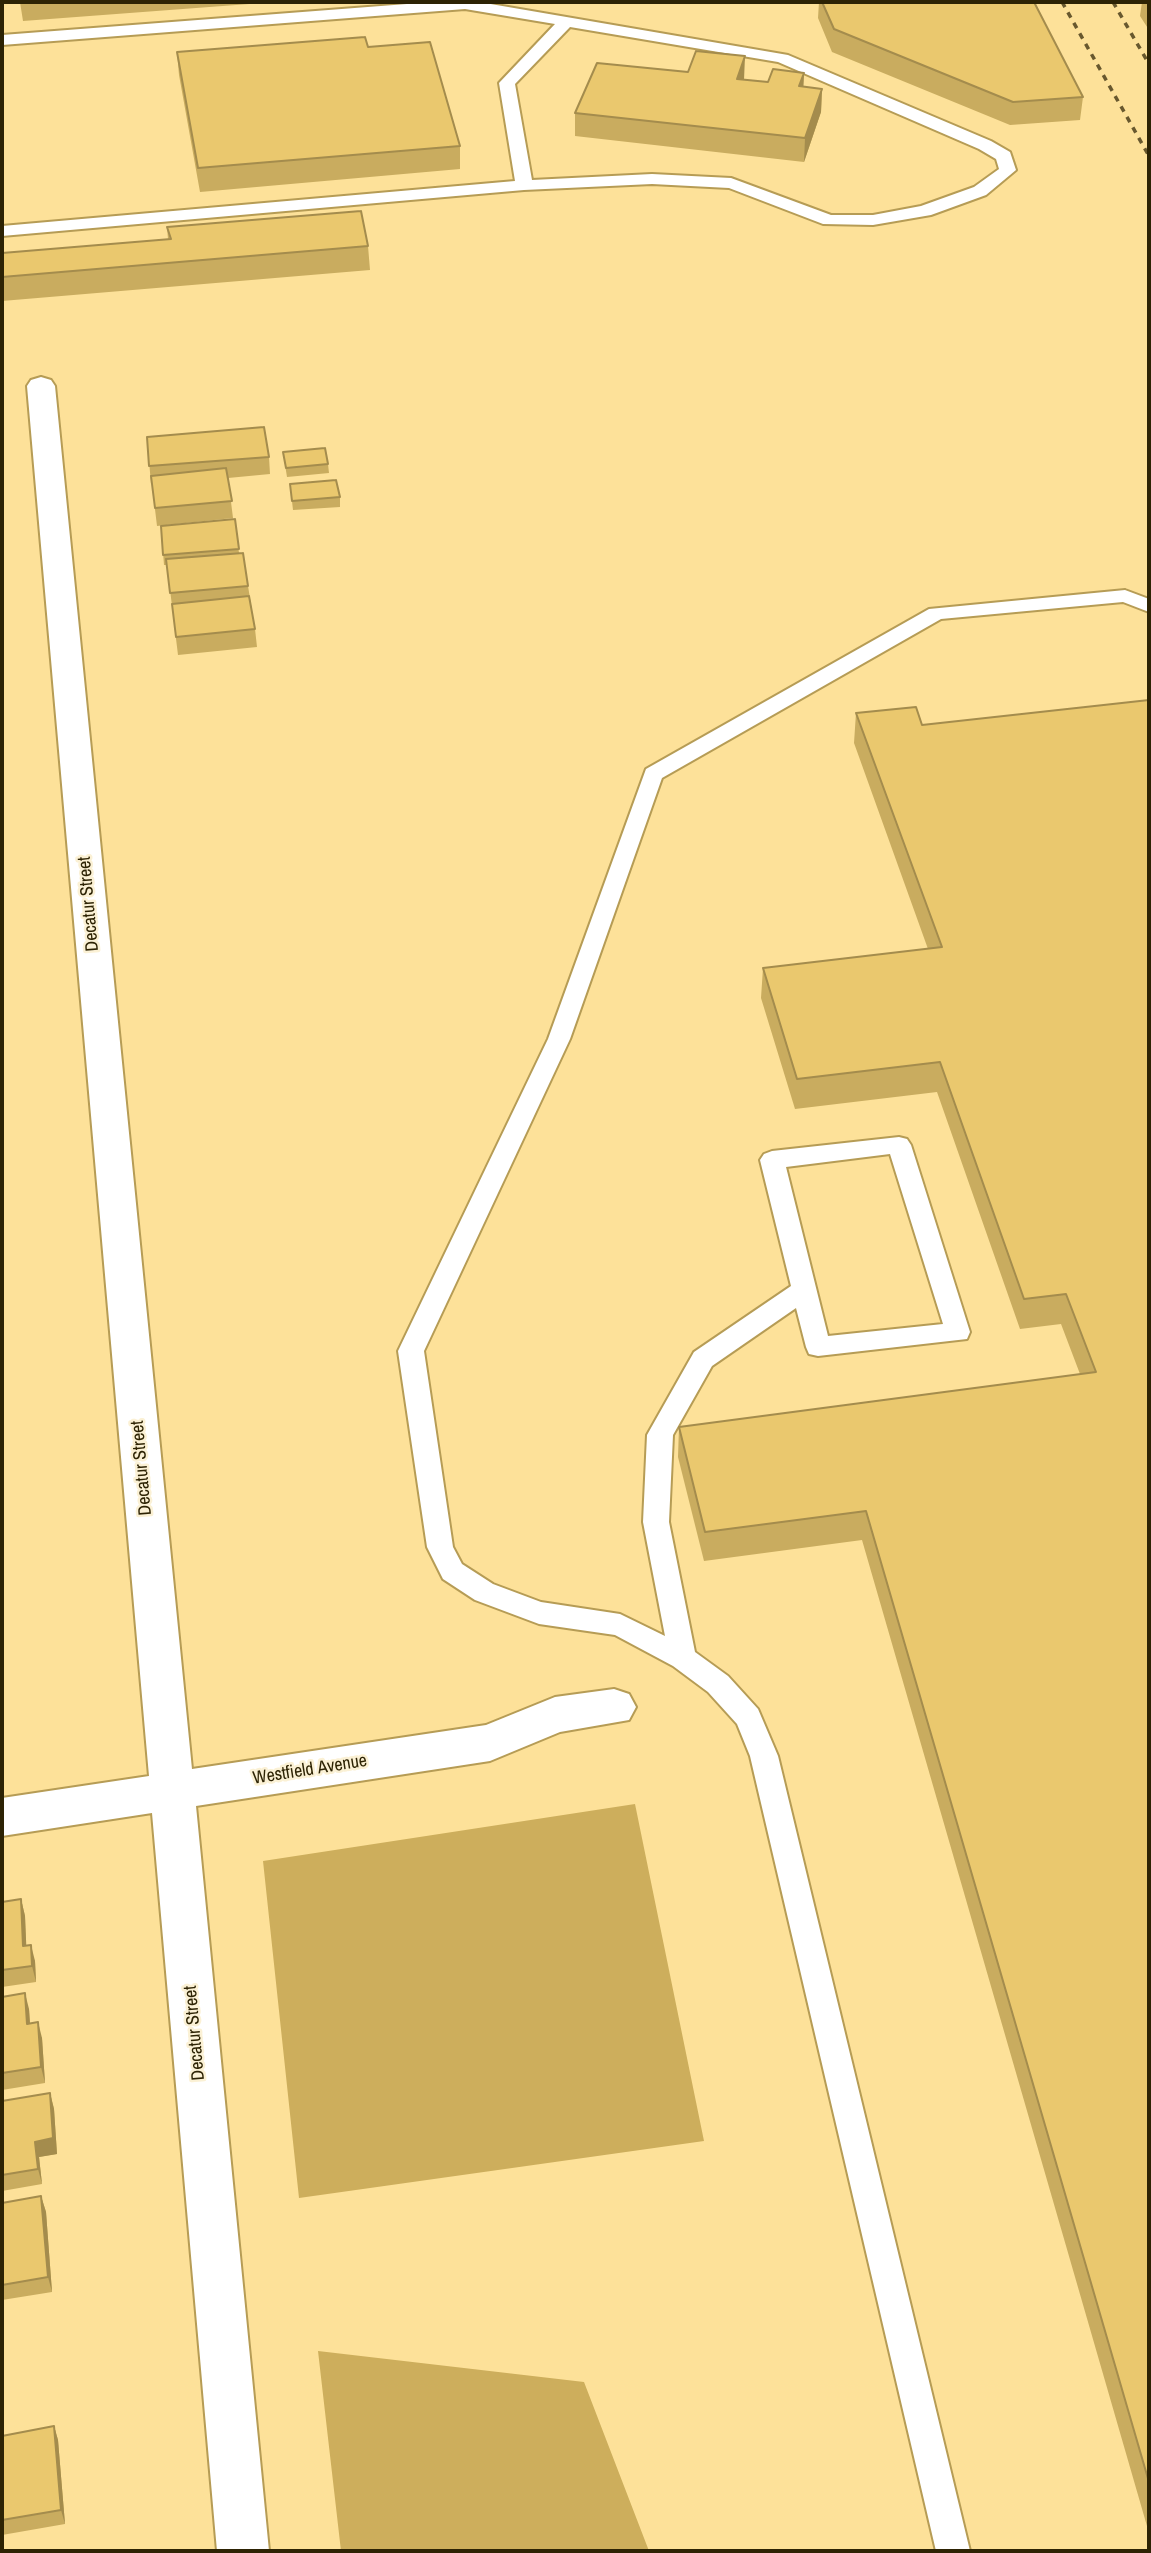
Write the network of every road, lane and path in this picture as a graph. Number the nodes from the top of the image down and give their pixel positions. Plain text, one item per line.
1 (567, 21) junction
2 (2, 40) edge
3 (524, 185) junction
4 (2, 231) edge
5 (41, 386) dead end
6 (1149, 606) edge
7 (805, 1289) junction
8 (683, 1658) junction
9 (614, 1707) dead end
10 (172, 1791) junction
11 (2, 1817) edge
12 (243, 2551) edge
13 (953, 2551) edge

1 - 2 lane
1 - 3 lane
1 - 3 lane
3 - 4 lane
5 - 10 street, Decatur Street
6 - 8 lane
7 - 7 lane
7 - 8 lane
8 - 13 lane
9 - 10 street, Westfield Avenue
10 - 11 street, Westfield Avenue
10 - 12 street, Decatur Street

